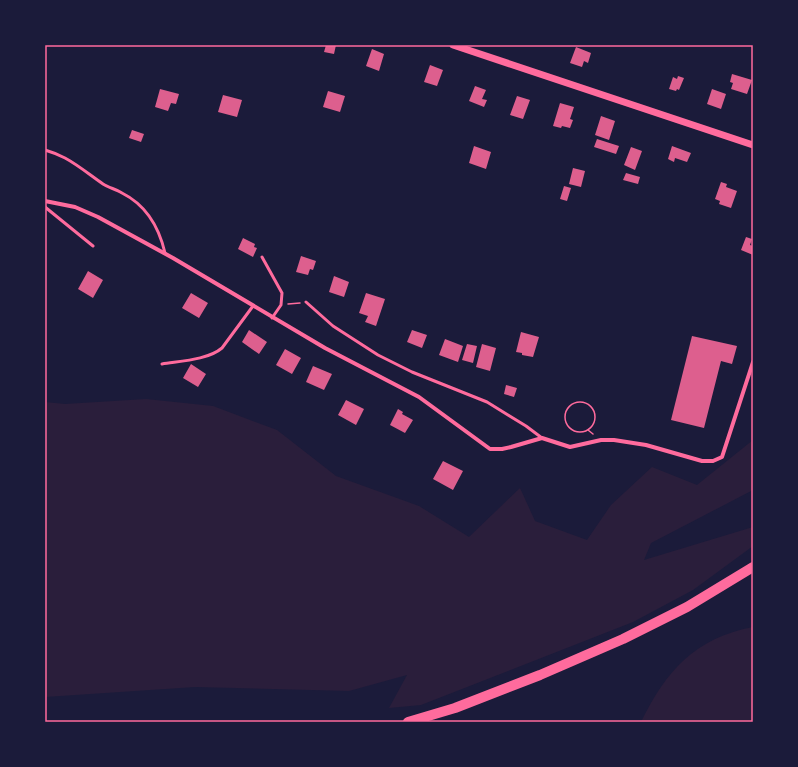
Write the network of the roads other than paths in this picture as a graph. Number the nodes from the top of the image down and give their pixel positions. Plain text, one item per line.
1 (453, 45) edge
2 (753, 145) edge
3 (45, 150) edge
4 (45, 201) edge
5 (45, 207) edge
6 (93, 246) dead end
7 (165, 253) junction
8 (262, 257) dead end
9 (306, 302) road end
10 (253, 306) junction
11 (272, 318) junction
12 (753, 362) edge
13 (162, 364) dead end
14 (542, 438) junction
15 (753, 567) edge
16 (408, 722) edge

1 - 2 street
3 - 7 lane
4 - 7 street
5 - 6 lane
7 - 10 street
8 - 11 lane
9 - 14 lane
10 - 11 street
10 - 13 lane
11 - 14 street
12 - 14 street
15 - 16 highway

